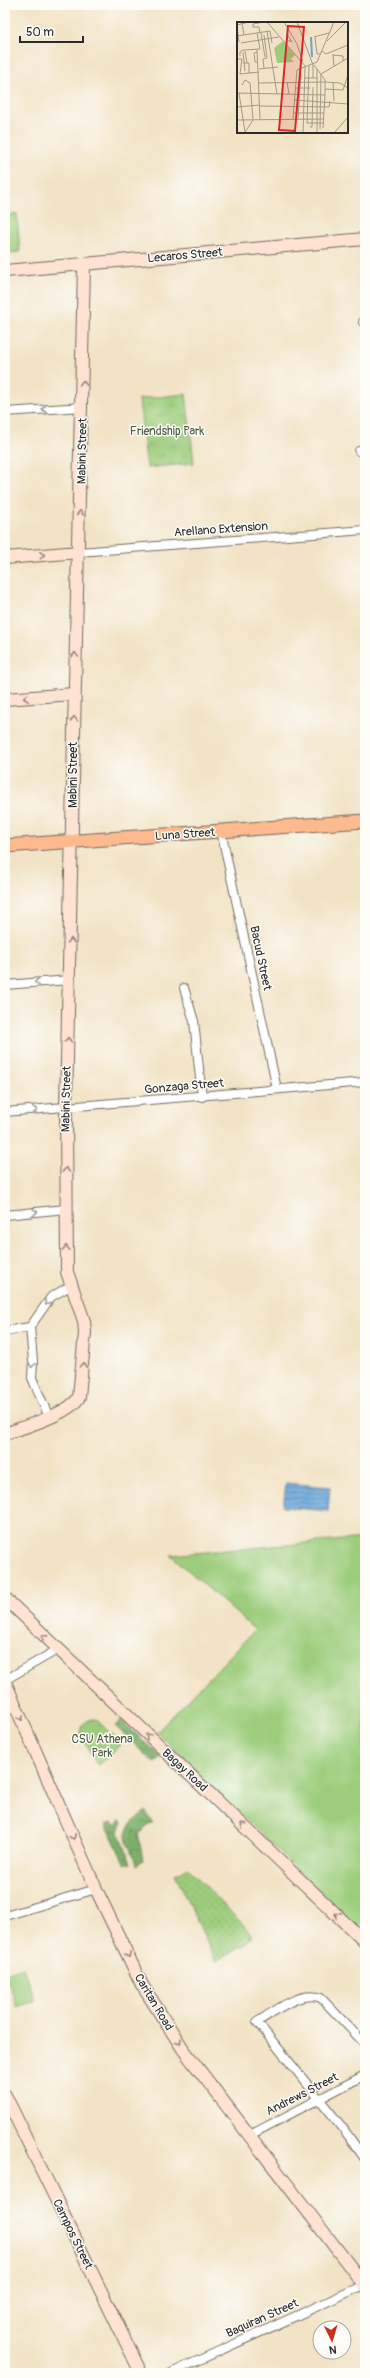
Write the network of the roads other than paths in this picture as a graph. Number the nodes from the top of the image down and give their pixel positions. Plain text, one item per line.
1 (365, 240) edge
2 (84, 264) junction
3 (5, 271) edge
4 (83, 407) junction
5 (5, 412) edge
6 (365, 530) edge
7 (79, 552) junction
8 (5, 558) edge
9 (74, 694) junction
10 (5, 700) edge
11 (365, 821) edge
12 (221, 831) junction
13 (73, 842) junction
14 (5, 846) edge
15 (70, 980) junction
16 (5, 985) edge
17 (184, 988) dead end
18 (365, 1082) edge
19 (277, 1089) junction
20 (202, 1097) junction
21 (66, 1107) junction
22 (5, 1112) edge
23 (66, 1209) junction
24 (5, 1215) edge
25 (70, 1286) junction
26 (30, 1327) junction
27 (5, 1331) edge
28 (48, 1417) junction
29 (5, 1434) edge
30 (5, 1598) edge
31 (57, 1650) junction
32 (5, 1681) edge
33 (96, 1889) junction
34 (5, 1916) edge
35 (365, 1942) edge
36 (365, 2044) edge
37 (365, 2075) edge
38 (5, 2095) edge
39 (319, 2099) junction
40 (250, 2135) junction
41 (365, 2159) edge
42 (360, 2272) edge
43 (365, 2286) edge
44 (141, 2373) edge
45 (171, 2373) edge

1 - 2 main road, Lecaros Street
2 - 3 main road, Lecaros Street
4 -> 2 main road, Mabini Street
4 -> 5 street
7 -> 4 main road, Mabini Street
6 - 7 street, Arellano Extension
8 -> 7 main road
9 -> 7 main road, Mabini Street
9 -> 10 main road
13 -> 9 main road, Mabini Street
11 - 12 main road, Luna Street
12 - 13 main road, Luna Street
12 - 19 street, Bacud Street
13 - 14 main road, Luna Street
15 -> 13 main road, Mabini Street
15 -> 16 street
21 -> 15 main road, Mabini Street
17 - 20 street
18 - 19 street, Gonzaga Street
19 - 20 street, Gonzaga Street
20 - 21 street, Gonzaga Street
22 -> 21 street, Gonzaga Street
23 -> 21 main road, Mabini Street
24 -> 23 street
25 -> 23 main road, Mabini Street
25 -> 26 street
28 -> 25 main road, Mabini Street
26 - 27 street
26 -> 28 street
28 - 29 main road, Mabini Street
31 -> 30 main road, Bagay Road
31 - 32 street
35 -> 31 main road, Bagay Road
32 -> 33 main road, Caritan Road
33 - 34 street
33 -> 40 main road, Caritan Road
36 - 39 street
37 - 39 street, Andrews Street
38 - 44 main road, Campos Street
39 - 40 street, Andrews Street
39 - 41 street
40 - 42 main road, Caritan Road
42 - 43 main road, Caritan Road
43 - 45 street, Baquiran Street

